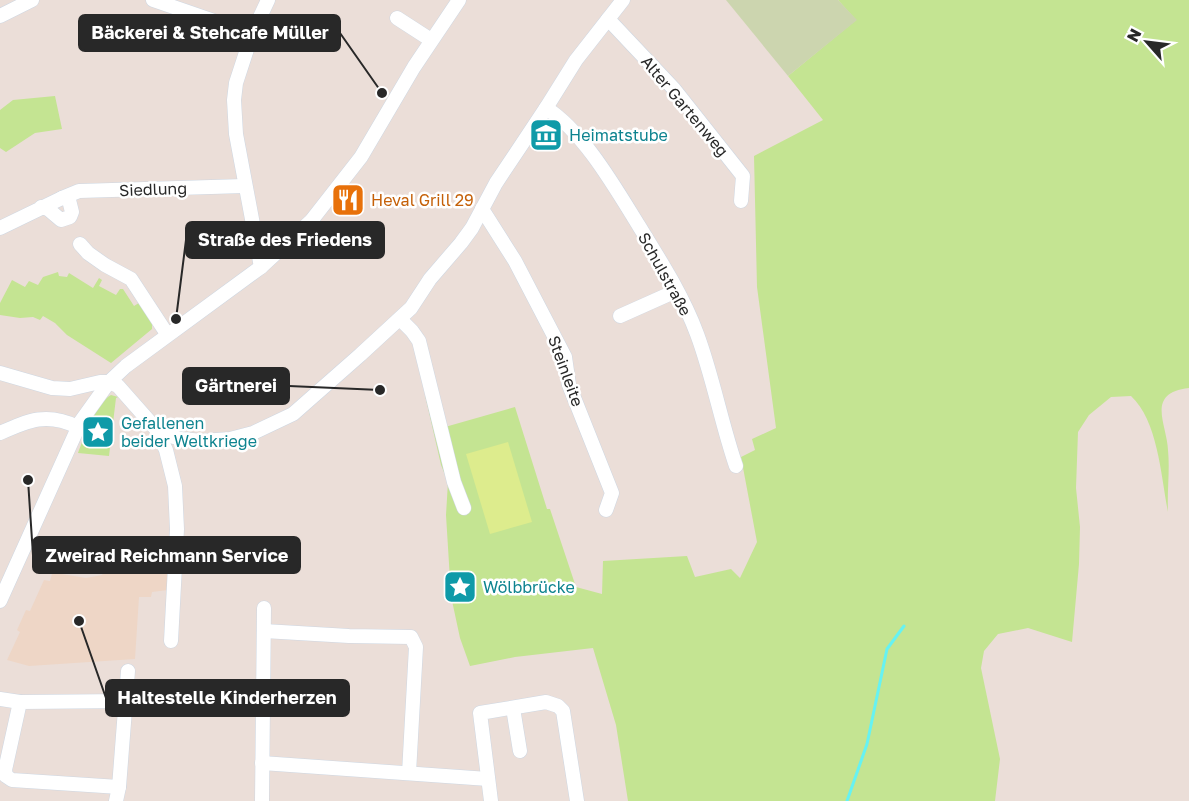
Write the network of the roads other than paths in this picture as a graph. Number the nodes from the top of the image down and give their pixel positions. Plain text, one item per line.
1 (153, 0) edge
2 (268, 0) edge
3 (459, 0) edge
4 (622, 0) edge
5 (25, 1) edge
6 (0, 16) edge
7 (397, 18) dead end
8 (608, 19) junction
9 (252, 34) junction
10 (431, 40) junction
11 (546, 108) junction
12 (244, 186) junction
13 (62, 198) junction
14 (741, 201) dead end
15 (41, 207) junction
16 (482, 209) junction
17 (0, 228) edge
18 (80, 244) dead end
19 (261, 267) junction
20 (676, 291) junction
21 (620, 316) dead end
22 (400, 319) junction
23 (167, 334) junction
24 (0, 373) edge
25 (109, 382) junction
26 (78, 427) junction
27 (156, 429) junction
28 (0, 433) edge
29 (736, 466) dead end
30 (464, 508) dead end
31 (606, 510) dead end
32 (0, 601) edge
33 (264, 608) dead end
34 (264, 631) junction
35 (171, 641) dead end
36 (128, 671) dead end
37 (0, 699) edge
38 (126, 701) junction
39 (20, 702) junction
40 (513, 708) junction
41 (520, 751) dead end
42 (262, 763) junction
43 (409, 773) junction
44 (488, 779) junction
45 (118, 794) edge
46 (262, 801) edge
47 (491, 801) edge
48 (576, 801) edge

1 - 9 street
2 - 9 street
3 - 10 street
4 - 8 street
5 - 6 street
7 - 10 street
8 - 11 street
8 - 14 street, Alter Gartenweg
9 - 12 street
10 - 19 street
11 - 16 street
11 - 20 street, Schulstraße
12 - 13 street, Siedlung
12 - 19 street
13 - 15 street, Siedlung
13 - 15 street
15 - 17 street, Siedlung
16 - 22 street
16 - 31 street, Steinleite
18 - 23 street
19 - 23 street
20 - 21 street
20 - 29 street, Schulstraße
22 - 27 street
22 - 30 street
23 - 25 street
24 - 25 street
25 - 26 street
25 - 27 street
26 - 28 street
26 - 32 street
27 - 35 street
33 - 34 street
34 - 42 street
34 - 43 street
36 - 38 street
37 - 39 street
38 - 39 street
38 - 45 street
39 - 45 street
40 - 41 street
40 - 44 street
40 - 48 street
42 - 43 street
42 - 46 street
43 - 44 street
44 - 47 street

